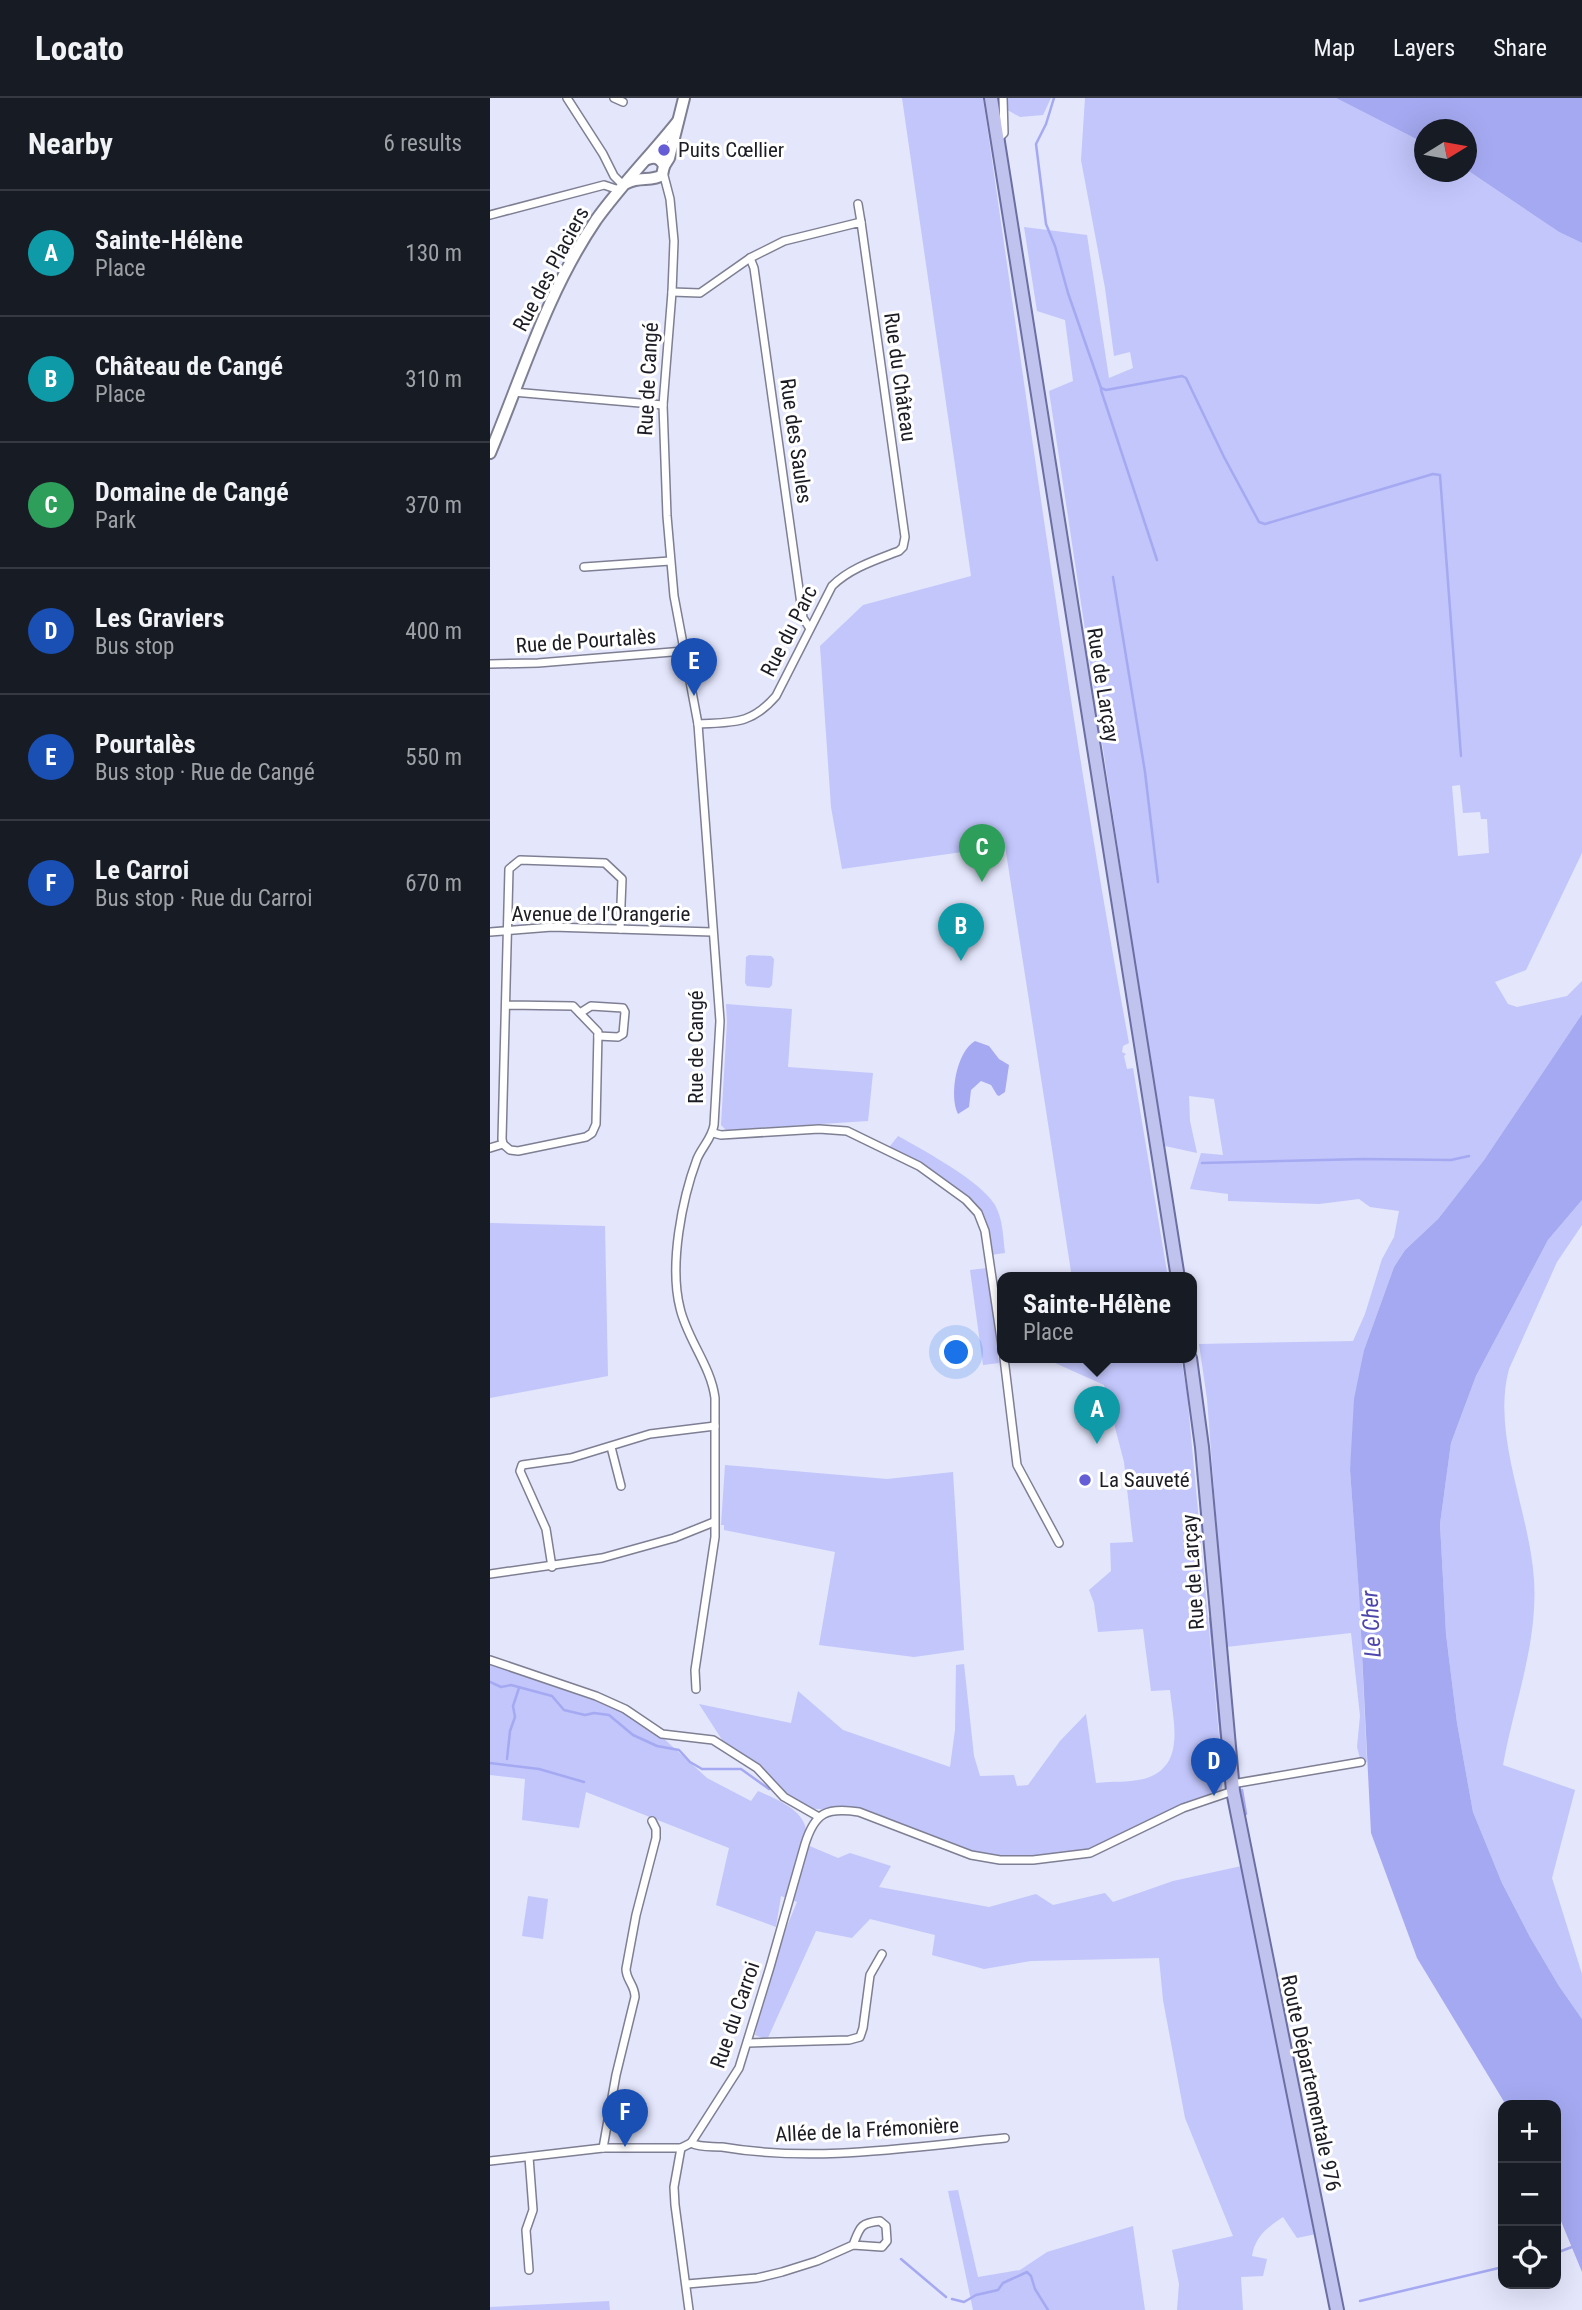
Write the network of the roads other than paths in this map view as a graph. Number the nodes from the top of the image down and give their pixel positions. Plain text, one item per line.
1 (568, 98) edge
2 (614, 98) edge
3 (684, 98) edge
4 (991, 98) edge
5 (1003, 98) edge
6 (623, 102) dead end
7 (678, 121) junction
8 (997, 139) junction
9 (646, 161) junction
10 (658, 173) junction
11 (621, 188) junction
12 (858, 204) dead end
13 (490, 215) edge
14 (861, 222) junction
15 (750, 258) junction
16 (672, 292) junction
17 (513, 392) junction
18 (663, 405) junction
19 (490, 453) edge
20 (905, 537) joint
21 (670, 561) junction
22 (584, 567) dead end
23 (809, 627) junction
24 (684, 651) junction
25 (490, 664) edge
26 (698, 724) junction
27 (620, 929) junction
28 (508, 930) junction
29 (490, 932) edge
30 (712, 932) junction
31 (506, 1005) junction
32 (580, 1013) junction
33 (598, 1036) junction
34 (713, 1133) junction
35 (502, 1142) junction
36 (490, 1148) edge
37 (1177, 1272) edge
38 (997, 1304) edge
39 (1005, 1363) edge
40 (1191, 1363) edge
41 (715, 1426) junction
42 (611, 1447) junction
43 (621, 1486) dead end
44 (714, 1522) junction
45 (1059, 1543) dead end
46 (552, 1567) junction
47 (490, 1574) edge
48 (490, 1660) edge
49 (696, 1689) dead end
50 (1361, 1762) dead end
51 (1232, 1787) junction
52 (819, 1817) junction
53 (652, 1821) dead end
54 (1246, 1865) joint
55 (882, 1954) dead end
56 (748, 2043) junction
57 (1005, 2138) dead end
58 (691, 2143) junction
59 (603, 2148) junction
60 (681, 2148) junction
61 (529, 2157) junction
62 (490, 2161) edge
63 (852, 2245) junction
64 (529, 2270) dead end
65 (687, 2284) junction
66 (690, 2310) edge
67 (1337, 2310) edge

1 - 11 street
2 - 6 street
3 - 7 street
4 - 8 main road, Rue de Larçay
5 - 8 street
7 - 9 street
7 - 10 street
8 - 37 main road, Rue de Larçay
9 - 10 street
9 - 10 street
9 - 11 street, Rue des Placiers
10 - 11 street
10 - 16 street, Rue de Cangé
11 - 13 street
11 - 17 street, Rue des Placiers
12 - 14 street, Rue du Château
14 - 15 street
14 - 20 street, Rue du Château
15 - 16 street
15 - 23 street, Rue des Saules
16 - 18 street, Rue de Cangé
17 - 18 street
17 - 19 street, Rue des Placiers
18 - 21 street, Rue de Cangé
20 - 23 street, Rue du Parc
21 - 22 street
21 - 24 street, Rue de Cangé
23 - 26 street, Rue du Parc
24 - 25 street, Rue de Pourtalès
24 - 26 street, Rue de Cangé
26 - 30 street, Rue de Cangé
27 - 28 street, Avenue de l'Orangerie
27 - 28 street
27 - 30 street, Avenue de l'Orangerie
28 - 29 street, Avenue de l'Orangerie
28 - 31 street
30 - 34 street, Rue de Cangé
31 - 32 street
31 - 35 street
32 - 33 street
32 - 33 street
33 - 35 street
34 - 38 street
34 - 41 street, Rue de Cangé
35 - 36 street
39 - 45 street
40 - 51 main road, Rue de Larçay
41 - 42 street
41 - 44 street, Rue de Cangé
42 - 43 street
42 - 46 street
44 - 46 street
44 - 49 street, Rue de Cangé
46 - 47 street
48 - 52 street
50 - 51 street
51 - 52 street
51 - 54 main road, Rue de Larçay
52 - 56 street, Rue du Carroi
53 - 59 street
54 - 67 main road, Route Départementale 976
55 - 56 street
56 - 58 street, Rue du Carroi
57 - 58 street, Allée de la Frémonière
58 - 60 street
59 - 60 street
59 - 61 street
60 - 65 street
61 - 62 street
61 - 64 street
63 - 63 street
63 - 65 street
65 - 66 street

